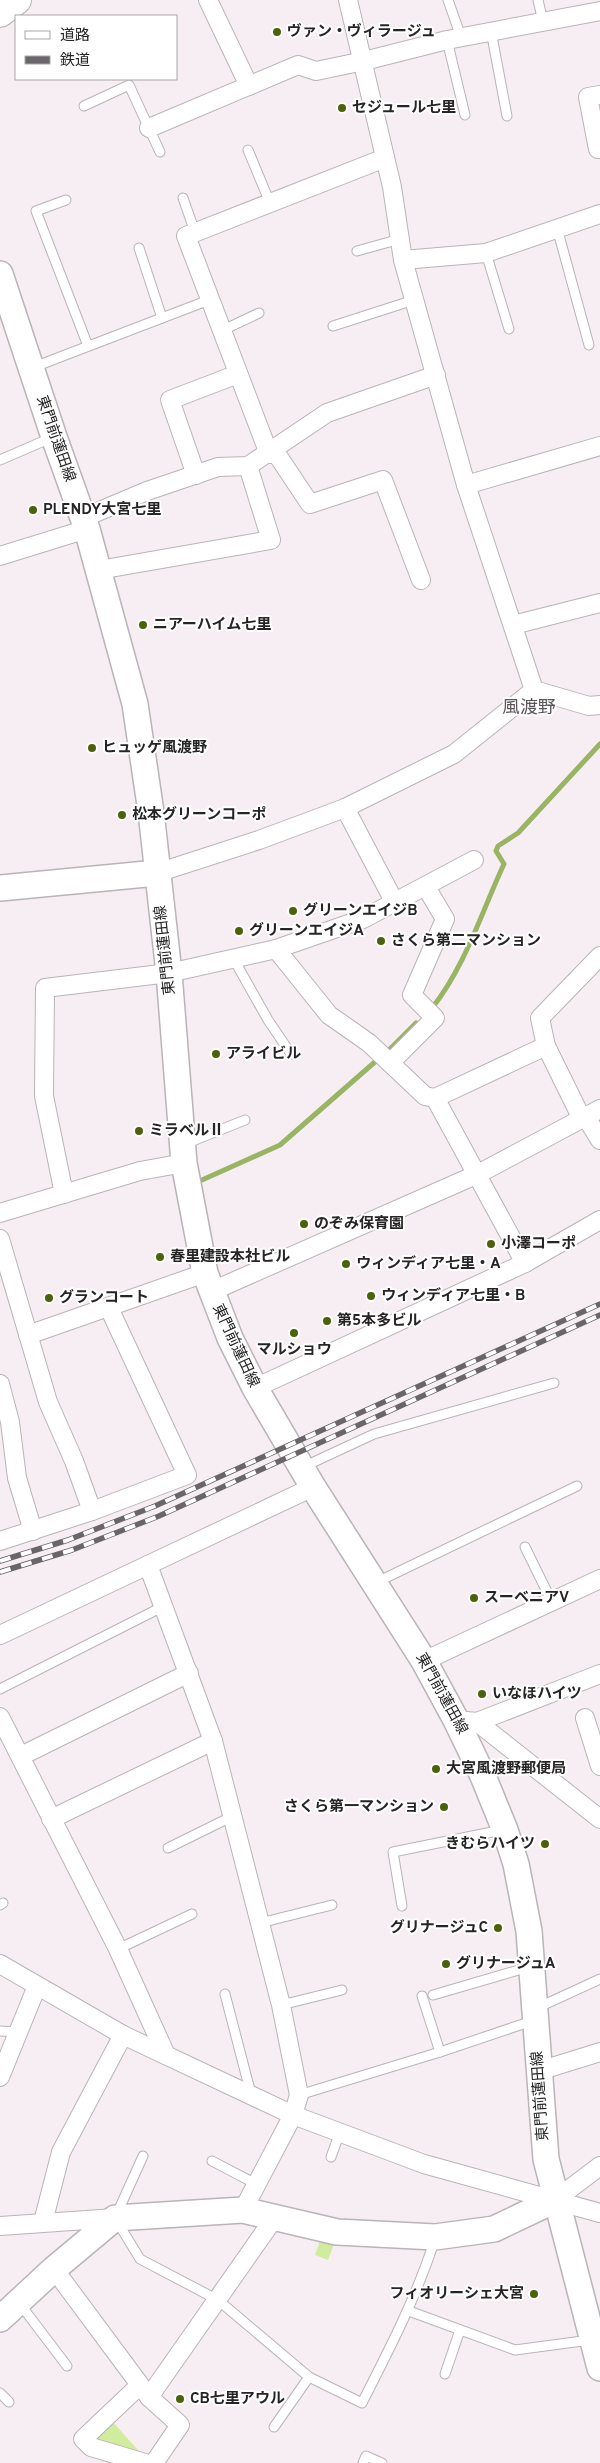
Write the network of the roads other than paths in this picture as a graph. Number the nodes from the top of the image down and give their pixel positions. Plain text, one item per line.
1 (17, 0) edge
2 (208, 0) edge
3 (348, 0) edge
4 (448, 0) edge
5 (538, 0) edge
6 (600, 11) edge
7 (0, 12) edge
8 (542, 22) junction
9 (490, 32) junction
10 (454, 38) junction
11 (364, 61) junction
12 (249, 86) junction
13 (600, 95) edge
14 (84, 106) dead end
15 (465, 115) dead end
16 (507, 116) dead end
17 (149, 128) junction
18 (600, 149) edge
19 (248, 150) dead end
20 (160, 152) dead end
21 (385, 158) junction
22 (183, 198) dead end
23 (66, 200) dead end
24 (270, 203) junction
25 (600, 214) edge
26 (557, 228) junction
27 (195, 232) junction
28 (400, 239) junction
29 (139, 248) dead end
30 (357, 251) dead end
31 (486, 253) junction
32 (403, 260) junction
33 (0, 274) edge
34 (209, 300) junction
35 (414, 300) junction
36 (259, 313) dead end
37 (6, 315) edge
38 (162, 318) junction
39 (333, 326) dead end
40 (509, 329) dead end
41 (221, 331) junction
42 (589, 345) dead end
43 (88, 346) junction
44 (31, 368) junction
45 (238, 374) junction
46 (436, 376) junction
47 (54, 437) junction
48 (600, 446) edge
49 (272, 452) junction
50 (0, 460) edge
51 (248, 466) junction
52 (196, 475) junction
53 (466, 485) junction
54 (85, 523) junction
55 (0, 556) edge
56 (99, 570) junction
57 (421, 580) dead end
58 (600, 603) edge
59 (513, 625) junction
60 (534, 690) junction
61 (600, 705) edge
62 (345, 808) junction
63 (474, 860) dead end
64 (157, 873) junction
65 (0, 888) edge
66 (426, 888) junction
67 (395, 903) junction
68 (276, 948) junction
69 (600, 956) edge
70 (232, 958) junction
71 (169, 973) junction
72 (546, 1046) junction
73 (291, 1054) dead end
74 (390, 1063) junction
75 (435, 1098) junction
76 (589, 1115) edge
77 (245, 1120) dead end
78 (600, 1140) edge
79 (183, 1154) junction
80 (478, 1174) junction
81 (64, 1194) junction
82 (0, 1213) edge
83 (600, 1220) edge
84 (0, 1239) edge
85 (525, 1263) junction
86 (207, 1283) junction
87 (109, 1308) junction
88 (28, 1335) junction
89 (554, 1383) dead end
90 (0, 1384) edge
91 (255, 1388) junction
92 (308, 1478) junction
93 (577, 1486) dead end
94 (92, 1511) junction
95 (33, 1531) junction
96 (0, 1541) edge
97 (525, 1547) dead end
98 (148, 1565) junction
99 (600, 1579) edge
100 (375, 1583) junction
101 (552, 1602) junction
102 (164, 1606) junction
103 (0, 1636) edge
104 (424, 1661) junction
105 (189, 1673) junction
106 (600, 1674) edge
107 (0, 1689) edge
108 (0, 1717) edge
109 (585, 1718) dead end
110 (466, 1721) junction
111 (212, 1741) junction
112 (21, 1756) junction
113 (600, 1766) edge
114 (233, 1816) junction
115 (52, 1819) junction
116 (600, 1819) edge
117 (505, 1830) junction
118 (168, 1848) dead end
119 (332, 1905) dead end
120 (402, 1906) dead end
121 (192, 1914) dead end
122 (260, 1923) junction
123 (118, 1949) junction
124 (0, 1964) edge
125 (532, 1966) junction
126 (600, 1978) edge
127 (37, 1986) junction
128 (342, 1990) dead end
129 (225, 1994) dead end
130 (433, 1995) dead end
131 (422, 1996) dead end
132 (281, 2005) junction
133 (535, 2014) junction
134 (8, 2031) edge
135 (123, 2035) junction
136 (440, 2052) junction
137 (600, 2052) edge
138 (166, 2055) junction
139 (539, 2071) junction
140 (0, 2077) edge
141 (251, 2095) junction
142 (299, 2095) junction
143 (293, 2115) junction
144 (340, 2132) junction
145 (143, 2156) dead end
146 (331, 2157) dead end
147 (212, 2162) dead end
148 (600, 2166) edge
149 (256, 2184) junction
150 (555, 2200) junction
151 (243, 2210) junction
152 (600, 2213) edge
153 (275, 2217) junction
154 (115, 2218) junction
155 (43, 2222) junction
156 (0, 2226) edge
157 (436, 2237) junction
158 (54, 2269) junction
159 (218, 2300) junction
160 (18, 2302) junction
161 (409, 2311) junction
162 (0, 2319) edge
163 (460, 2330) junction
164 (593, 2340) junction
165 (67, 2366) dead end
166 (600, 2368) edge
167 (445, 2374) dead end
168 (309, 2377) junction
169 (145, 2391) junction
170 (0, 2393) edge
171 (9, 2402) dead end
172 (274, 2427) dead end
173 (145, 2463) edge
174 (154, 2463) edge
175 (364, 2463) edge
176 (382, 2463) edge

1 - 7 main road
2 - 12 street
3 - 11 street
4 - 10 lane
5 - 8 lane
6 - 8 street
8 - 9 street
9 - 10 street
9 - 16 lane
10 - 11 street
10 - 15 lane
11 - 12 street
11 - 21 street
12 - 17 street
13 - 18 street
14 - 17 lane
17 - 20 lane
19 - 24 lane
21 - 24 street
21 - 28 street
22 - 27 lane
23 - 43 lane
24 - 27 street
25 - 26 street
26 - 31 street
26 - 42 lane
27 - 34 street
28 - 30 lane
28 - 32 street
29 - 38 lane
31 - 32 street
31 - 40 lane
32 - 35 street
33 - 37 main road, 東門前蓮田線
34 - 38 lane
34 - 41 street
35 - 39 lane
35 - 46 street
36 - 41 lane
37 - 44 main road, 東門前蓮田線
38 - 43 lane
41 - 45 street
43 - 44 lane
44 - 47 main road, 東門前蓮田線
45 - 49 street
45 - 52 street
46 - 49 street
46 - 53 street
47 - 50 lane
47 - 54 main road, 東門前蓮田線
48 - 53 street
49 - 51 street
49 - 57 street
51 - 52 street
51 - 56 street
52 - 54 street
53 - 59 street
54 - 55 street
54 - 56 main road, 東門前蓮田線
56 - 64 main road, 東門前蓮田線
58 - 59 street
59 - 60 street
60 - 61 street
60 - 62 street
62 - 64 street
62 - 67 street
63 - 66 street
64 - 65 main road
64 - 71 main road, 東門前蓮田線
66 - 67 street
66 - 74 street
67 - 68 street
68 - 70 street
68 - 74 street
69 - 72 street
70 - 71 street
70 - 73 lane
71 - 79 main road, 東門前蓮田線
71 - 81 street
72 - 75 street
72 - 76 street
74 - 75 street
75 - 80 street
76 - 78 street
76 - 80 street
77 - 79 lane
79 - 81 street
79 - 86 main road, 東門前蓮田線
80 - 85 street
80 - 86 street
81 - 82 street
83 - 85 street
84 - 88 street
85 - 91 street
86 - 87 street
86 - 91 main road, 東門前蓮田線
87 - 88 street
87 - 94 street
88 - 94 street
89 - 92 lane
90 - 95 street
91 - 92 main road, 東門前蓮田線
92 - 98 street
92 - 100 main road, 東門前蓮田線
93 - 100 lane
94 - 95 street
95 - 96 street
97 - 101 lane
98 - 102 street
98 - 103 street
99 - 101 street
100 - 104 main road, 東門前蓮田線
101 - 104 street
102 - 105 street
102 - 107 lane
104 - 110 main road, 東門前蓮田線
105 - 111 street
105 - 112 street
106 - 110 street
108 - 112 street
109 - 113 street
110 - 116 street
110 - 117 main road, 東門前蓮田線
111 - 114 street
111 - 115 street
112 - 115 street
114 - 118 lane
114 - 122 street
115 - 123 street
117 - 120 lane
117 - 125 main road, 東門前蓮田線
119 - 122 lane
121 - 123 lane
122 - 132 street
123 - 138 street
124 - 127 street
125 - 130 lane
125 - 133 main road, 東門前蓮田線
126 - 133 lane
127 - 134 street
127 - 135 street
128 - 132 lane
129 - 141 lane
131 - 136 lane
132 - 142 street
133 - 136 lane
133 - 139 main road, 東門前蓮田線
134 - 140 street
135 - 138 street
135 - 155 street
136 - 142 lane
137 - 139 street
138 - 141 street
139 - 150 main road, 東門前蓮田線
141 - 143 street
142 - 143 street
143 - 144 street
143 - 149 street
144 - 146 lane
144 - 150 street
145 - 154 lane
147 - 149 lane
148 - 150 street
149 - 151 street
150 - 152 street
150 - 157 main road
150 - 164 main road, 東門前蓮田線
151 - 153 main road
151 - 154 main road
153 - 157 main road
153 - 159 street
154 - 155 street
154 - 158 main road
154 - 159 lane
155 - 156 street
157 - 161 lane
158 - 160 main road
158 - 169 street
159 - 168 lane
159 - 169 street
160 - 162 main road
160 - 165 lane
161 - 163 lane
161 - 168 lane
163 - 164 lane
163 - 167 lane
164 - 166 main road, 東門前蓮田線
168 - 172 lane
169 - 173 street
169 - 174 street
170 - 171 lane
175 - 176 lane

